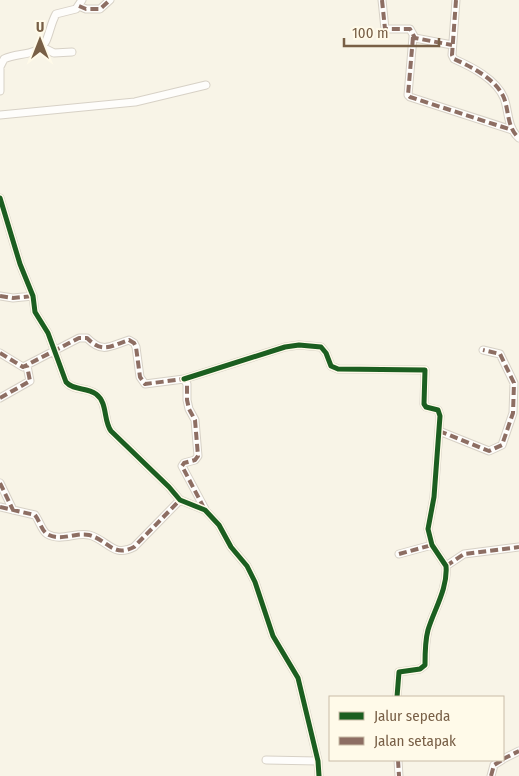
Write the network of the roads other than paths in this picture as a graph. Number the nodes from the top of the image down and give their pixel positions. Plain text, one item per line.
1 (110, 0) edge
2 (382, 0) edge
3 (456, 0) edge
4 (80, 3) edge
5 (413, 37) junction
6 (452, 45) junction
7 (42, 47) junction
8 (72, 52) dead end
9 (206, 85) dead end
10 (0, 90) edge
11 (0, 115) edge
12 (512, 130) junction
13 (519, 138) edge
14 (0, 198) edge
15 (0, 296) edge
16 (33, 296) junction
17 (54, 350) junction
18 (484, 350) dead end
19 (0, 353) edge
20 (27, 366) junction
21 (184, 379) junction
22 (0, 398) edge
23 (440, 430) junction
24 (0, 483) edge
25 (180, 500) junction
26 (0, 507) edge
27 (13, 510) junction
28 (205, 510) junction
29 (432, 545) junction
30 (519, 547) edge
31 (399, 554) dead end
32 (446, 566) junction
33 (397, 696) edge
34 (519, 751) edge
35 (504, 759) edge
36 (266, 760) dead end
37 (318, 760) junction
38 (398, 761) edge
39 (500, 761) edge
40 (319, 776) edge
41 (399, 776) edge
42 (491, 776) edge

1 - 4 street
2 - 5 street
3 - 6 street
4 - 7 street
5 - 6 street
5 - 12 street
6 - 12 street
7 - 8 street
7 - 10 street
9 - 11 street
12 - 13 street
14 - 16 street
15 - 16 street
16 - 17 street
17 - 20 street
17 - 21 street
17 - 25 street
18 - 23 street
19 - 20 street
20 - 22 street
21 - 23 street
21 - 28 street
23 - 29 street
24 - 27 street
25 - 27 street
25 - 28 street
26 - 27 street
28 - 37 street
29 - 31 street
29 - 32 street
30 - 32 street
32 - 33 street
34 - 35 street
36 - 37 street
37 - 40 street
38 - 41 street
39 - 42 street

